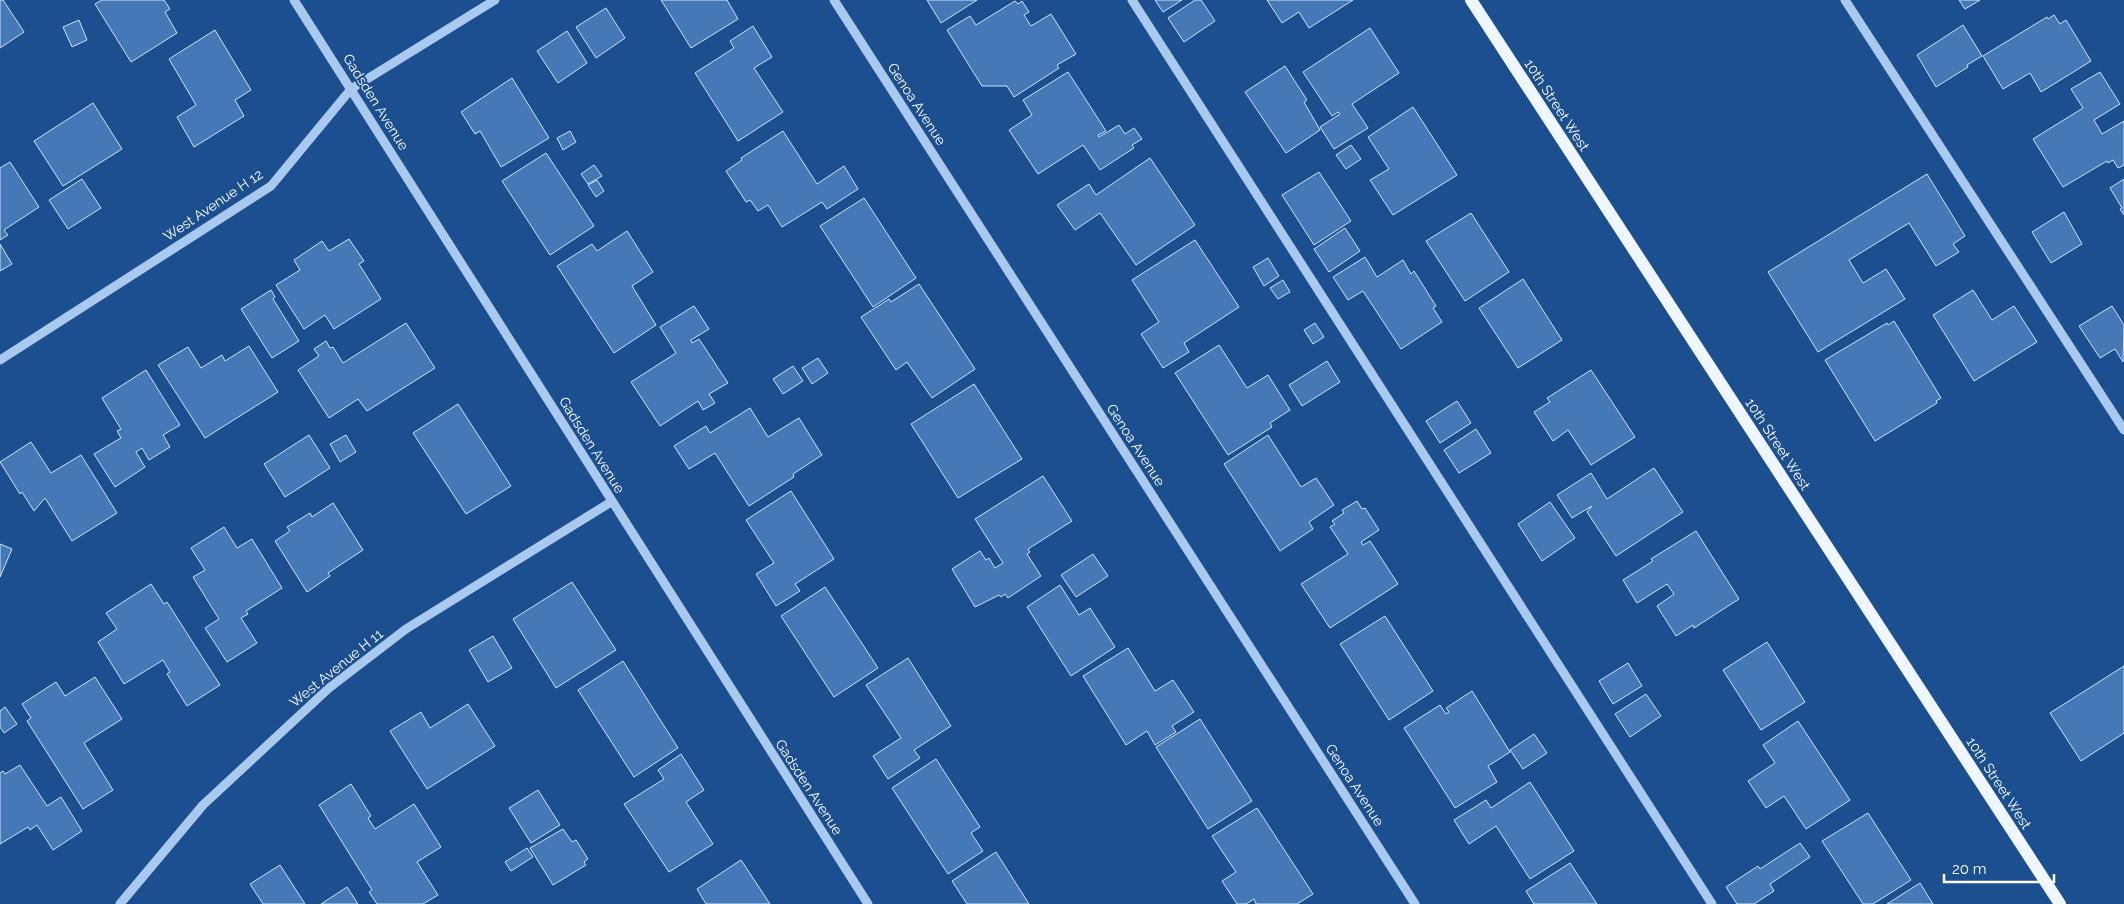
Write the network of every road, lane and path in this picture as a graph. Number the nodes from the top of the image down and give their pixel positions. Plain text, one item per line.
1 (294, 0) edge
2 (495, 0) edge
3 (834, 0) edge
4 (1132, 0) edge
5 (1471, 0) edge
6 (1845, 0) edge
7 (352, 89) junction
8 (0, 360) edge
9 (2124, 430) edge
10 (611, 502) junction
11 (120, 904) edge
12 (868, 904) edge
13 (1415, 904) edge
14 (1712, 904) edge
15 (2060, 904) edge

1 - 7 street, Gadsden Avenue
2 - 7 street, West Avenue H 12
3 - 13 street, Genoa Avenue
4 - 14 street
5 - 15 main road, 10th Street West
6 - 9 street
7 - 8 street, West Avenue H 12
7 - 10 street, Gadsden Avenue
10 - 11 street, West Avenue H 11
10 - 12 street, Gadsden Avenue

